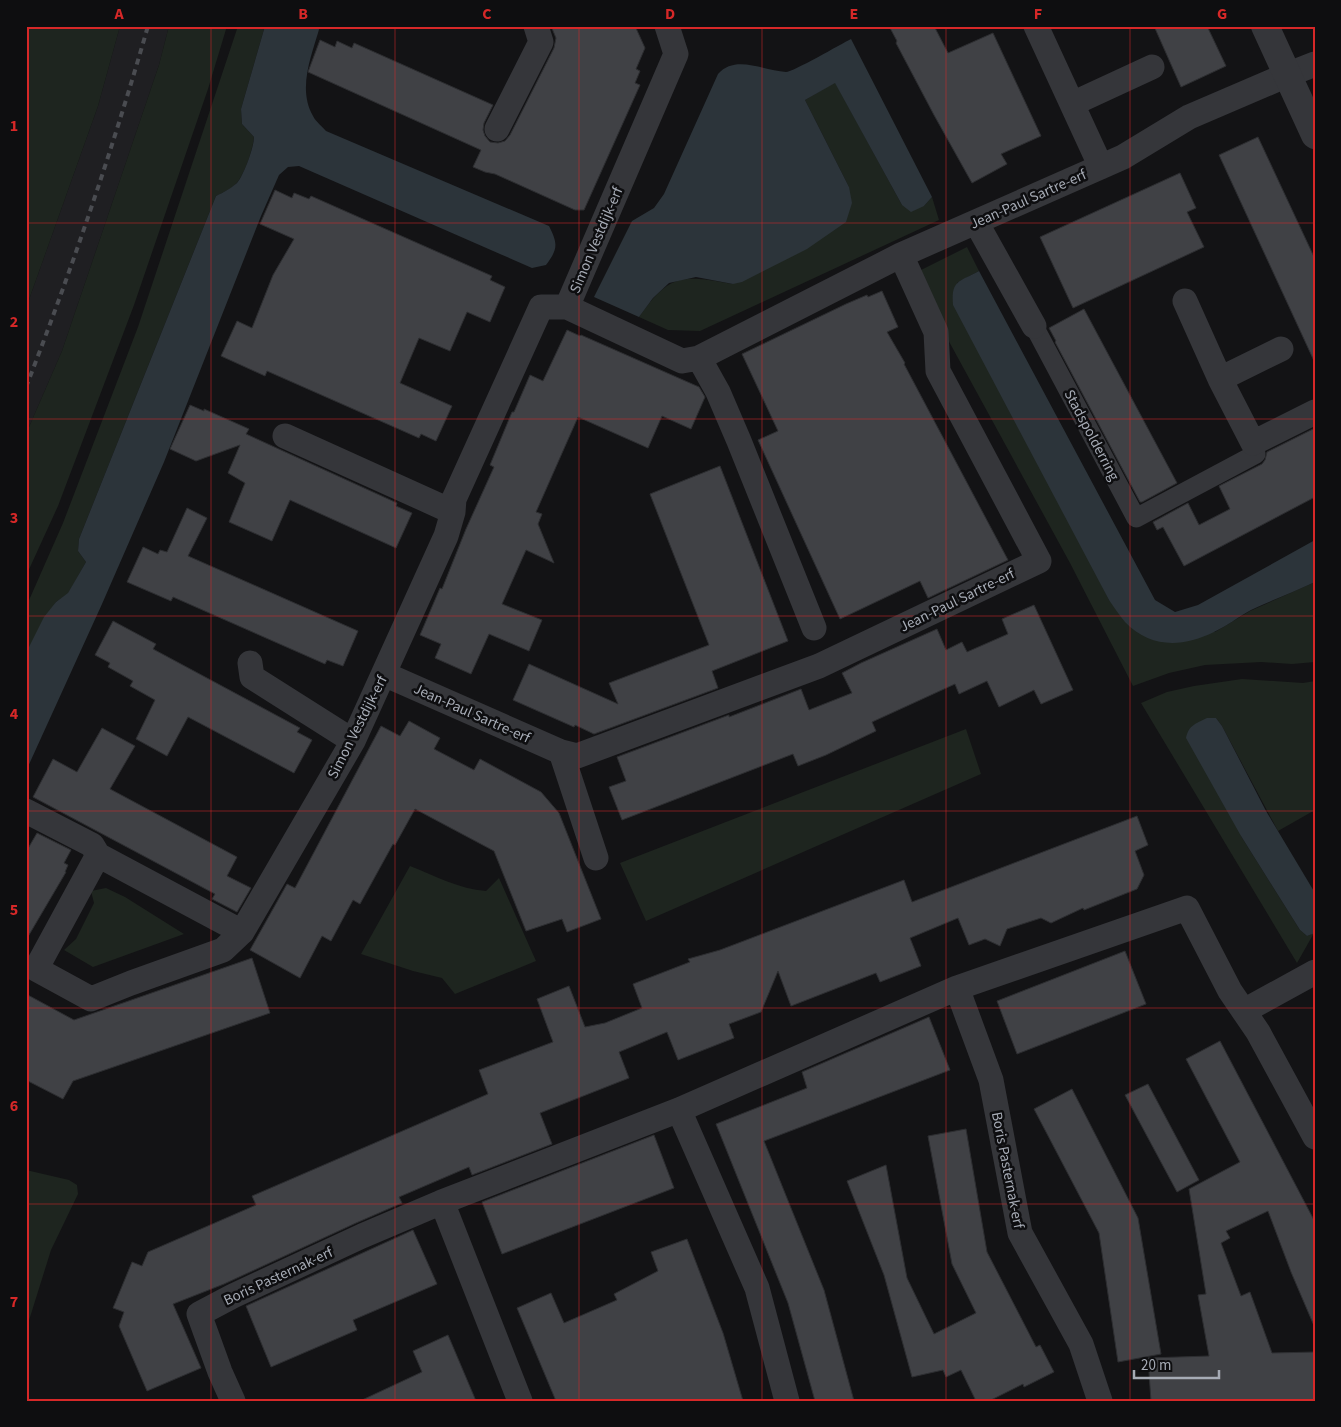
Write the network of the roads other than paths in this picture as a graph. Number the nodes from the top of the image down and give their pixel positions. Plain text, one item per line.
1 (536, 26) edge
2 (667, 26) edge
3 (1036, 26) edge
4 (1265, 26) edge
5 (1315, 64) edge
6 (1152, 67) dead end
7 (1287, 75) junction
8 (1072, 104) junction
9 (497, 129) dead end
10 (1315, 135) edge
11 (1100, 167) junction
12 (976, 222) junction
13 (901, 255) junction
14 (1185, 301) dead end
15 (567, 307) junction
16 (1034, 326) joint
17 (1281, 349) dead end
18 (699, 358) junction
19 (1220, 379) junction
20 (1315, 412) edge
21 (285, 436) dead end
22 (1253, 443) junction
23 (453, 512) junction
24 (814, 628) dead end
25 (250, 663) dead end
26 (384, 674) junction
27 (353, 741) junction
28 (560, 752) junction
29 (26, 811) edge
30 (98, 855) junction
31 (596, 858) dead end
32 (242, 932) junction
33 (1315, 972) edge
34 (957, 988) junction
35 (1244, 1011) junction
36 (679, 1110) junction
37 (1315, 1137) edge
38 (442, 1202) junction
39 (233, 1401) edge
40 (520, 1401) edge
41 (788, 1401) edge
42 (1100, 1401) edge

1 - 9 street
2 - 15 street, Simon Vestdijk-erf
3 - 8 street, Jean-Paul Sartre-erf
4 - 7 street
5 - 7 street, Jean-Paul Sartre-erf
6 - 8 street
7 - 10 street
7 - 11 street, Jean-Paul Sartre-erf
8 - 11 street, Jean-Paul Sartre-erf
11 - 12 street, Jean-Paul Sartre-erf
12 - 13 street, Jean-Paul Sartre-erf
12 - 16 street, Stadspolderring
13 - 18 street, Jean-Paul Sartre-erf
13 - 28 street, Jean-Paul Sartre-erf
14 - 19 street
15 - 18 street, Jean-Paul Sartre-erf
15 - 23 street, Simon Vestdijk-erf
16 - 22 street, Stadspolderring
17 - 19 street
18 - 24 street
19 - 22 street
20 - 22 street
21 - 23 street
23 - 26 street, Simon Vestdijk-erf
25 - 27 street
26 - 27 street, Simon Vestdijk-erf
26 - 28 street, Jean-Paul Sartre-erf
27 - 32 street, Simon Vestdijk-erf
28 - 31 street
29 - 30 street
30 - 32 street
30 - 32 street, Simon Vestdijk-erf
33 - 35 street
34 - 35 street, Boris Pasternak-erf
34 - 36 street, Boris Pasternak-erf
34 - 42 street, Boris Pasternak-erf
35 - 37 street, Boris Pasternak-erf
36 - 38 street, Boris Pasternak-erf
36 - 41 street
38 - 39 street, Boris Pasternak-erf
38 - 40 street

